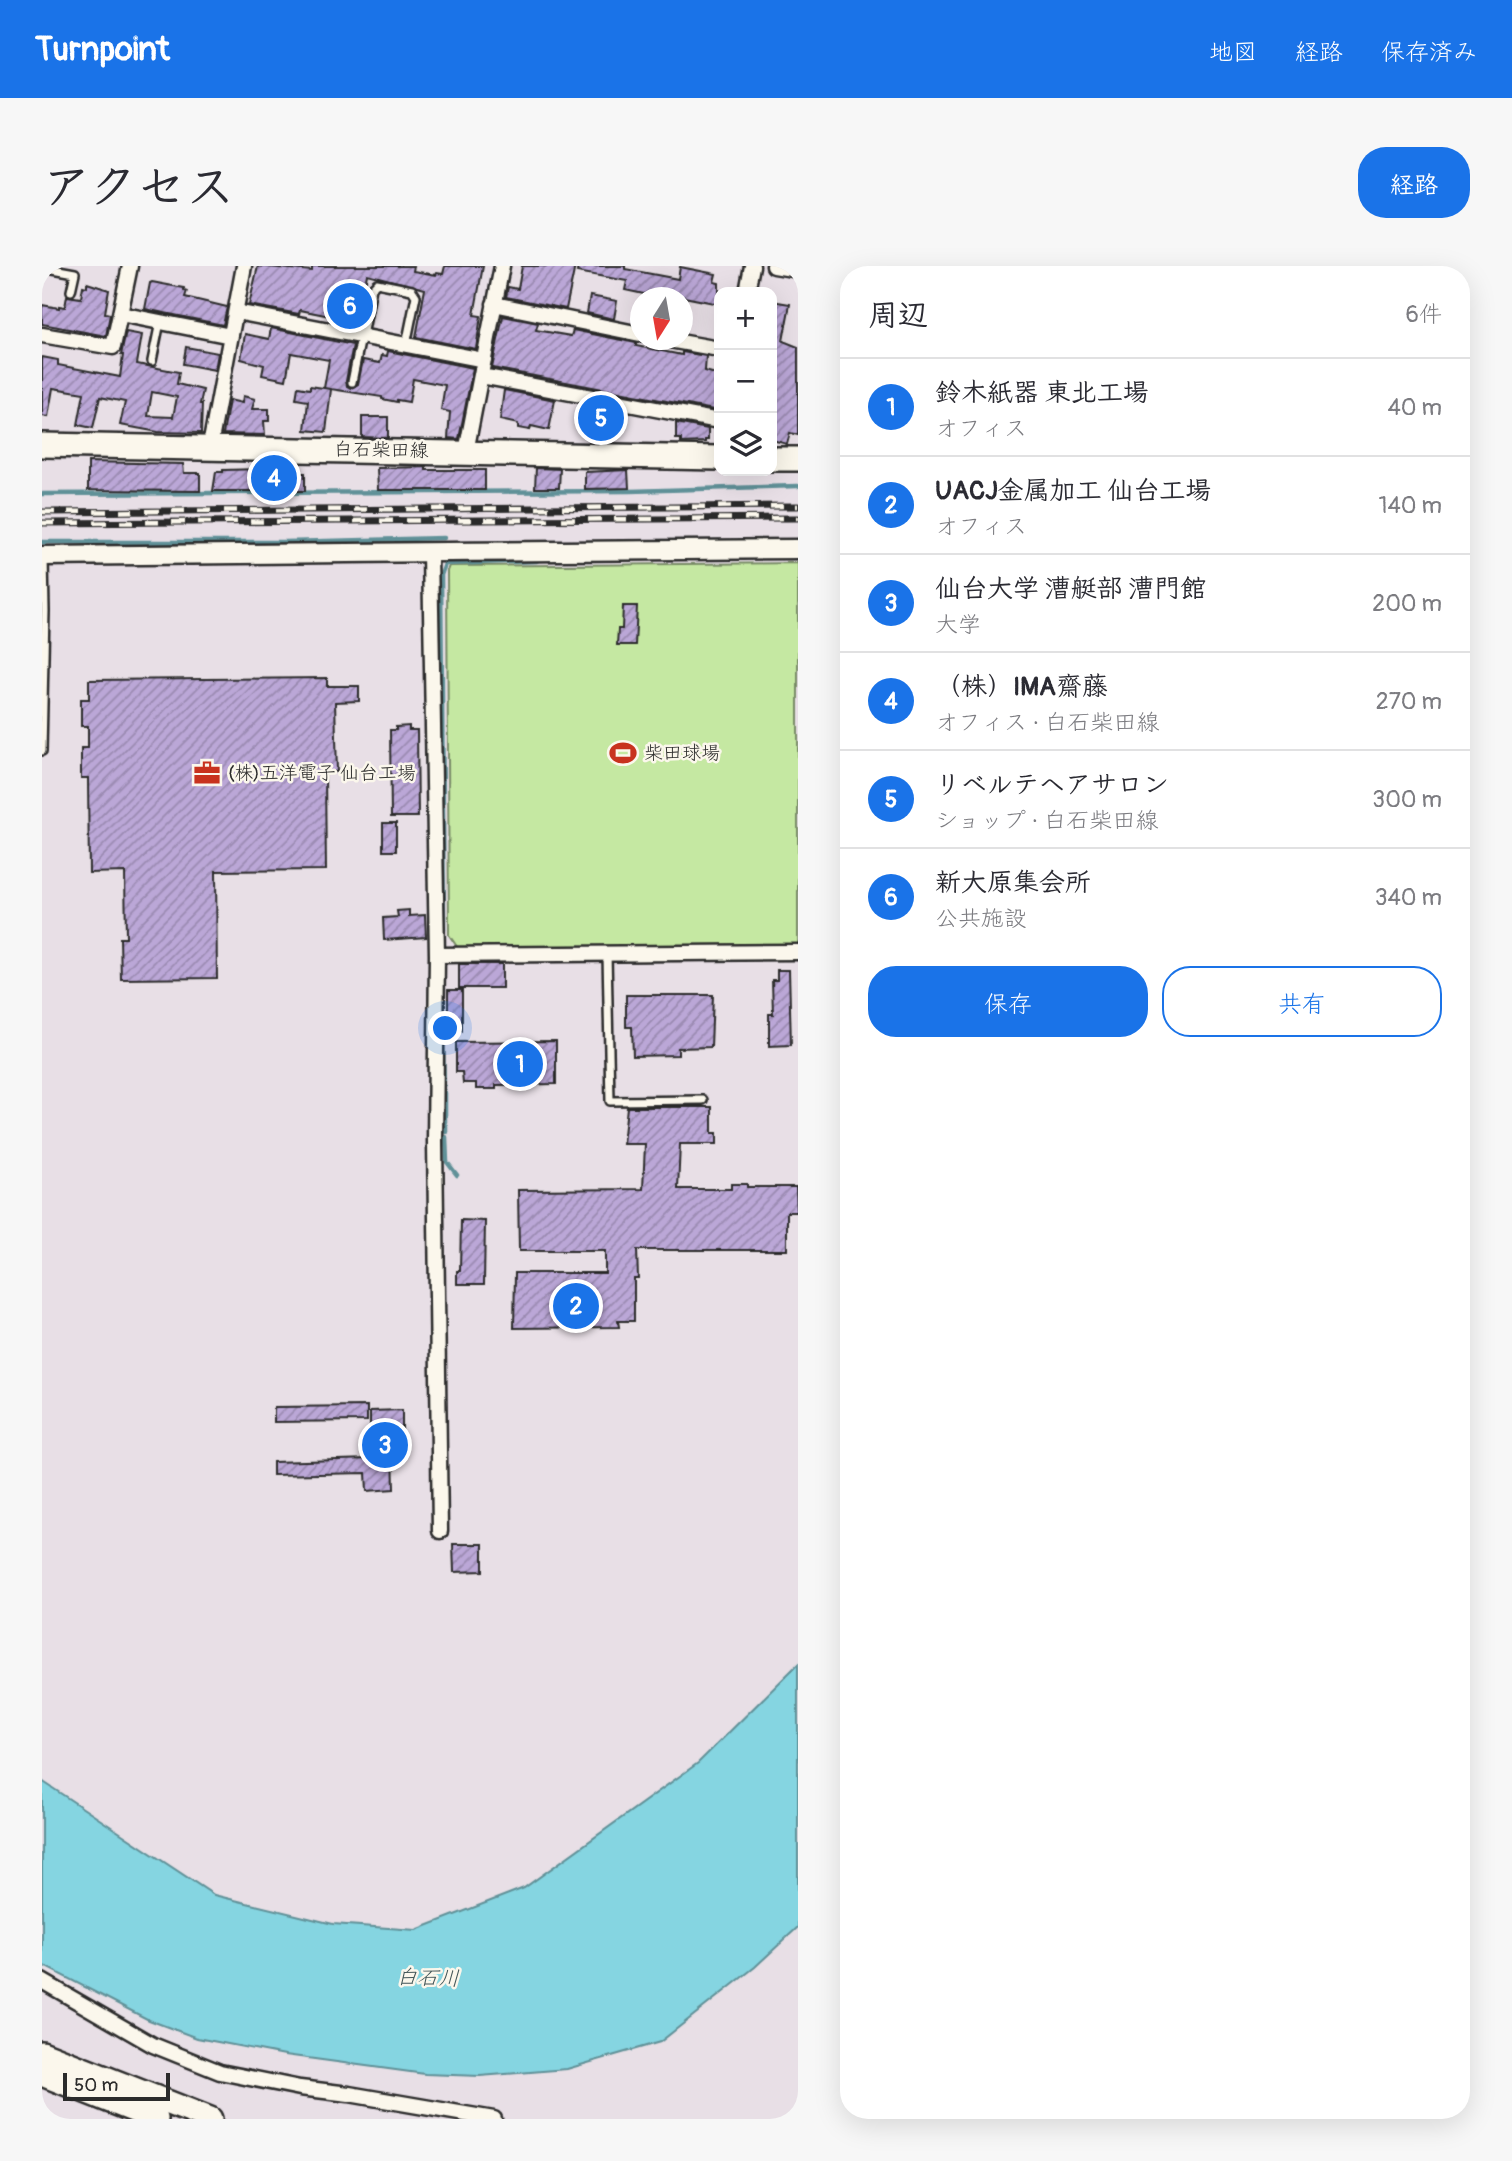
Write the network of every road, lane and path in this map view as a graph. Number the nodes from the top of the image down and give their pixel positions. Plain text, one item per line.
1 (130, 266) edge
2 (244, 266) edge
3 (502, 266) edge
4 (752, 266) edge
5 (774, 266) edge
6 (42, 267) edge
7 (798, 270) edge
8 (748, 287) edge
9 (71, 291) dead end
10 (494, 304) junction
11 (236, 312) junction
12 (120, 314) junction
13 (160, 321) junction
14 (630, 332) edge
15 (42, 335) edge
16 (231, 336) junction
17 (362, 336) junction
18 (693, 344) edge
19 (406, 345) junction
20 (714, 348) edge
21 (484, 360) junction
22 (152, 361) dead end
23 (481, 376) junction
24 (352, 382) dead end
25 (714, 420) edge
26 (42, 444) edge
27 (211, 446) junction
28 (466, 452) junction
29 (714, 453) edge
30 (777, 459) edge
31 (798, 459) edge
32 (798, 549) edge
33 (430, 553) junction
34 (43, 556) edge
35 (42, 751) edge
36 (798, 952) edge
37 (607, 954) junction
38 (437, 955) junction
39 (703, 1100) dead end
40 (440, 1531) dead end
41 (42, 1981) edge
42 (42, 2053) edge
43 (42, 2074) edge
44 (156, 2119) edge
45 (210, 2119) edge
46 (494, 2119) edge

1 - 12 street
2 - 11 street
3 - 10 street
4 - 8 street
5 - 7 street
6 - 9 lane
10 - 14 street
10 - 21 street
11 - 16 street
11 - 17 street
12 - 13 street
12 - 15 street
13 - 16 street
13 - 22 lane
16 - 27 street
17 - 19 street
17 - 19 lane
17 - 24 lane
18 - 20 street
19 - 21 street
21 - 23 street
23 - 25 street
23 - 28 street
26 - 27 main road, 白石柴田線
27 - 28 main road, 白石柴田線
28 - 29 main road, 白石柴田線
30 - 31 main road
32 - 33 street
33 - 34 street
33 - 38 street
34 - 35 lane
36 - 37 street
37 - 38 street
37 - 39 lane
38 - 40 street
41 - 46 street
42 - 45 main road
43 - 44 main road

